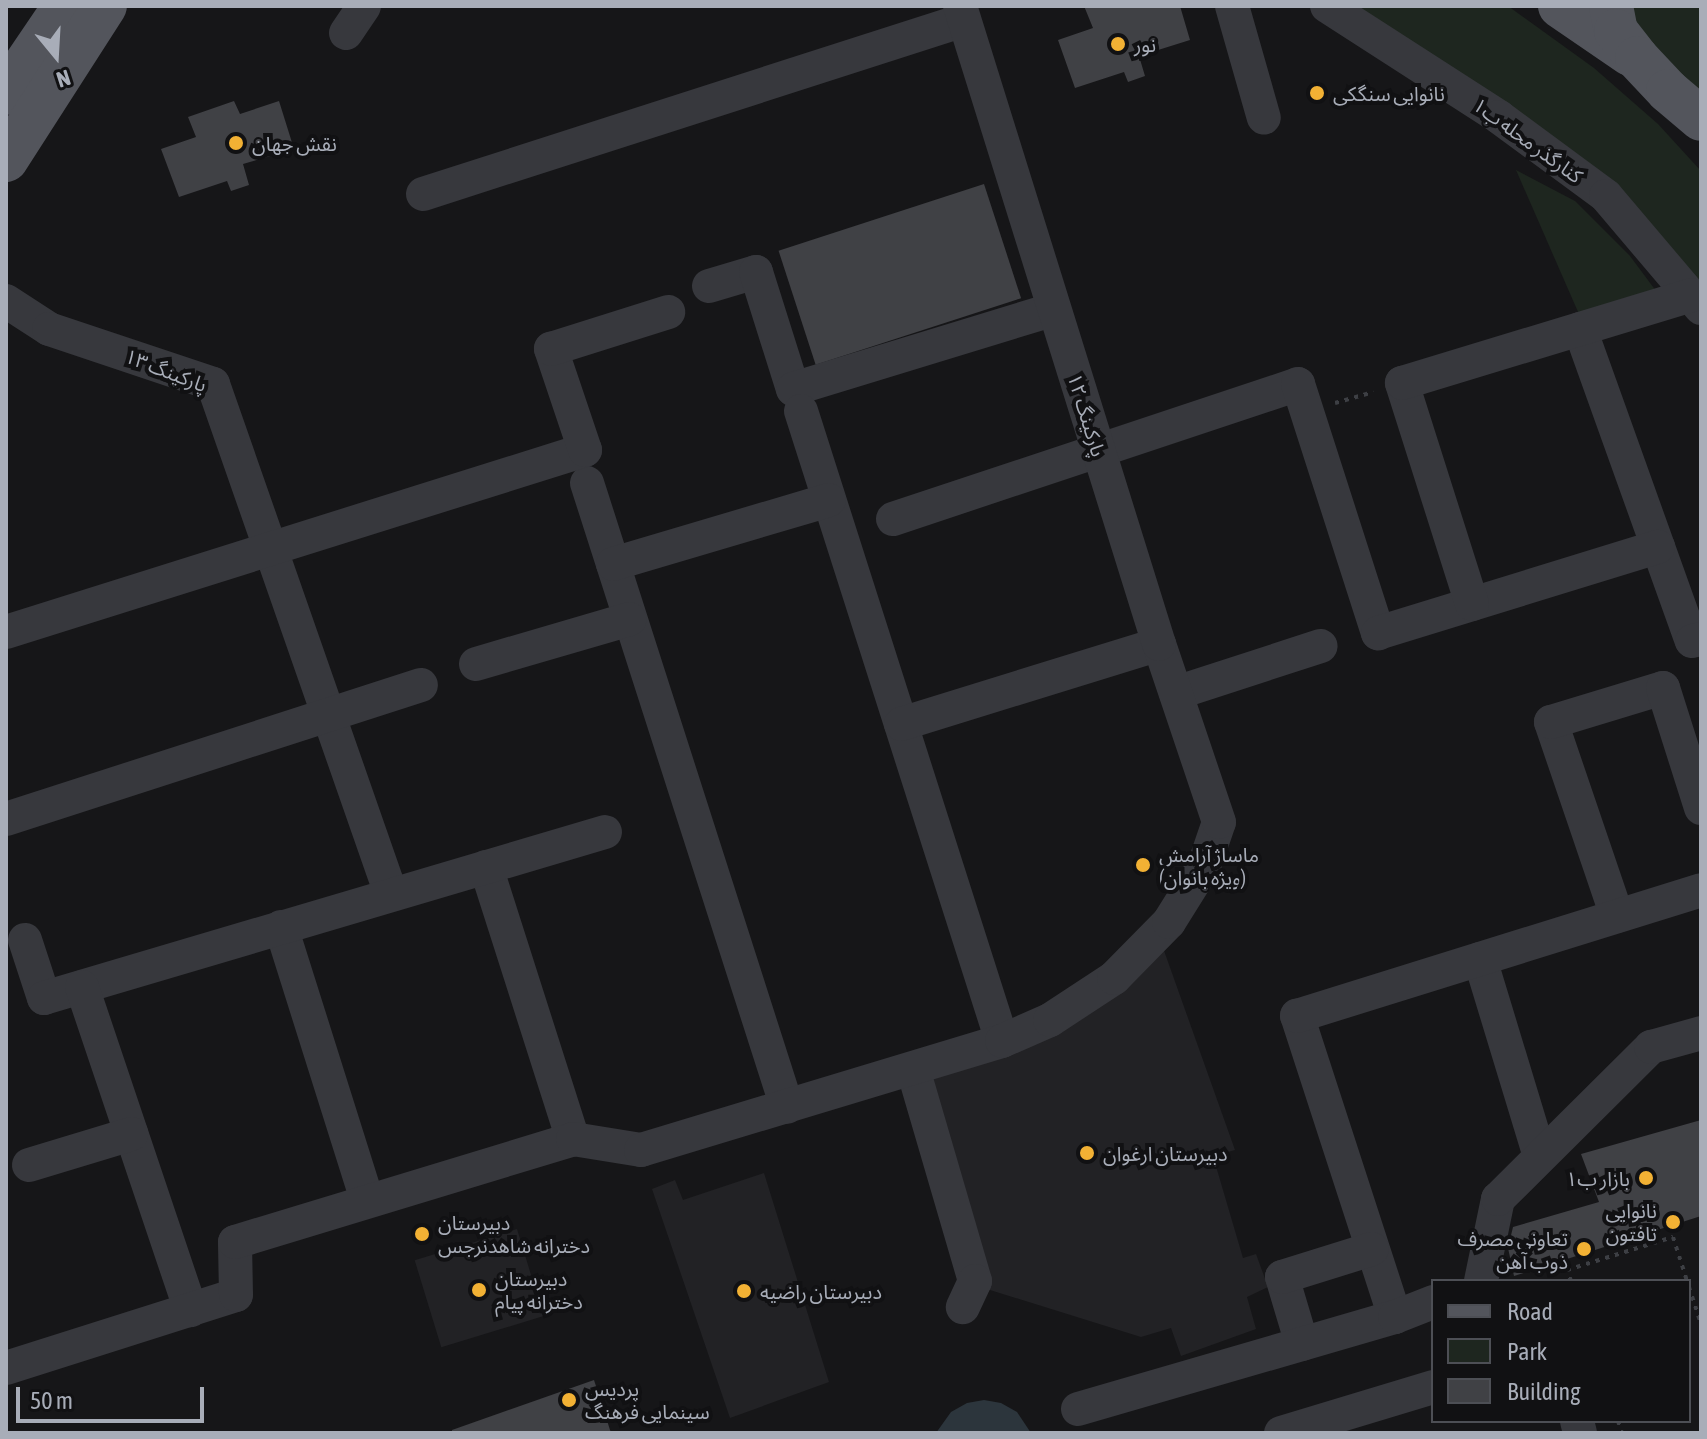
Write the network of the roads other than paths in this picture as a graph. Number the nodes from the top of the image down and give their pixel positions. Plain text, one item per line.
1 (65, 6) edge
2 (105, 6) edge
3 (1232, 6) edge
4 (1327, 6) edge
5 (1560, 6) edge
6 (1611, 6) edge
7 (962, 13) edge
8 (1637, 58) junction
9 (6, 93) edge
10 (1264, 118) dead end
11 (1701, 119) edge
12 (6, 160) edge
13 (423, 194) dead end
14 (709, 286) dead end
15 (6, 301) edge
16 (1696, 302) edge
17 (1054, 309) junction
18 (668, 312) dead end
19 (1580, 329) junction
20 (801, 411) dead end
21 (1098, 450) junction
22 (587, 483) dead end
23 (829, 500) junction
24 (893, 519) dead end
25 (1658, 547) junction
26 (272, 549) junction
27 (613, 564) junction
28 (1472, 604) junction
29 (630, 619) junction
30 (6, 632) edge
31 (1701, 639) edge
32 (1159, 644) junction
33 (1321, 646) dead end
34 (476, 664) dead end
35 (421, 685) dead end
36 (1176, 693) junction
37 (329, 712) junction
38 (901, 724) junction
39 (1701, 808) edge
40 (6, 819) edge
41 (605, 832) dead end
42 (486, 867) junction
43 (1701, 890) edge
44 (391, 894) junction
45 (1617, 916) junction
46 (281, 927) junction
47 (25, 940) dead end
48 (1480, 959) junction
49 (82, 987) junction
50 (1701, 1033) edge
51 (1002, 1041) junction
52 (913, 1069) junction
53 (787, 1107) junction
54 (131, 1134) junction
55 (573, 1139) junction
56 (1540, 1156) junction
57 (29, 1165) dead end
58 (367, 1200) junction
59 (1372, 1249) junction
60 (1481, 1279) edge
61 (1431, 1303) edge
62 (963, 1307) dead end
63 (191, 1310) junction
64 (1395, 1317) junction
65 (1302, 1344) junction
66 (6, 1368) edge
67 (1431, 1388) edge
68 (1078, 1409) dead end
69 (1281, 1433) edge

1 - 9 main road
2 - 12 main road
3 - 10 street
4 - 16 street, کنارگذر محله ب۱
5 - 8 main road
6 - 8 main road
7 - 13 street
7 - 17 street, پارکینگ ۱۲
8 - 11 main road
14 - 17 street
15 - 26 street, پارکینگ ۱۳
16 - 19 street
17 - 21 street, پارکینگ ۱۲
18 - 26 street
19 - 25 street
19 - 28 street
20 - 23 street
21 - 24 street
21 - 28 street
21 - 32 street, پارکینگ ۱۲
22 - 27 street
23 - 27 street
23 - 38 street
25 - 28 street
25 - 31 street
26 - 30 street
26 - 37 street
27 - 29 street
29 - 34 street
29 - 53 street
32 - 36 street, پارکینگ ۱۲
32 - 38 street
33 - 36 street
35 - 37 street
36 - 51 street, پارکینگ ۱۲
37 - 40 street
37 - 44 street
38 - 51 street
39 - 45 street
41 - 42 street
42 - 44 street
42 - 55 street
43 - 45 street
44 - 46 street
45 - 48 street
46 - 49 street
46 - 58 street
47 - 49 street
48 - 56 street
48 - 59 street
49 - 54 street
50 - 56 street
51 - 52 street
52 - 53 street
52 - 62 street
53 - 55 street
54 - 57 street
54 - 63 street
55 - 58 street
56 - 60 street
58 - 63 street
59 - 64 street
59 - 65 street
61 - 64 street
63 - 66 street
64 - 65 street
65 - 68 street
67 - 69 street

